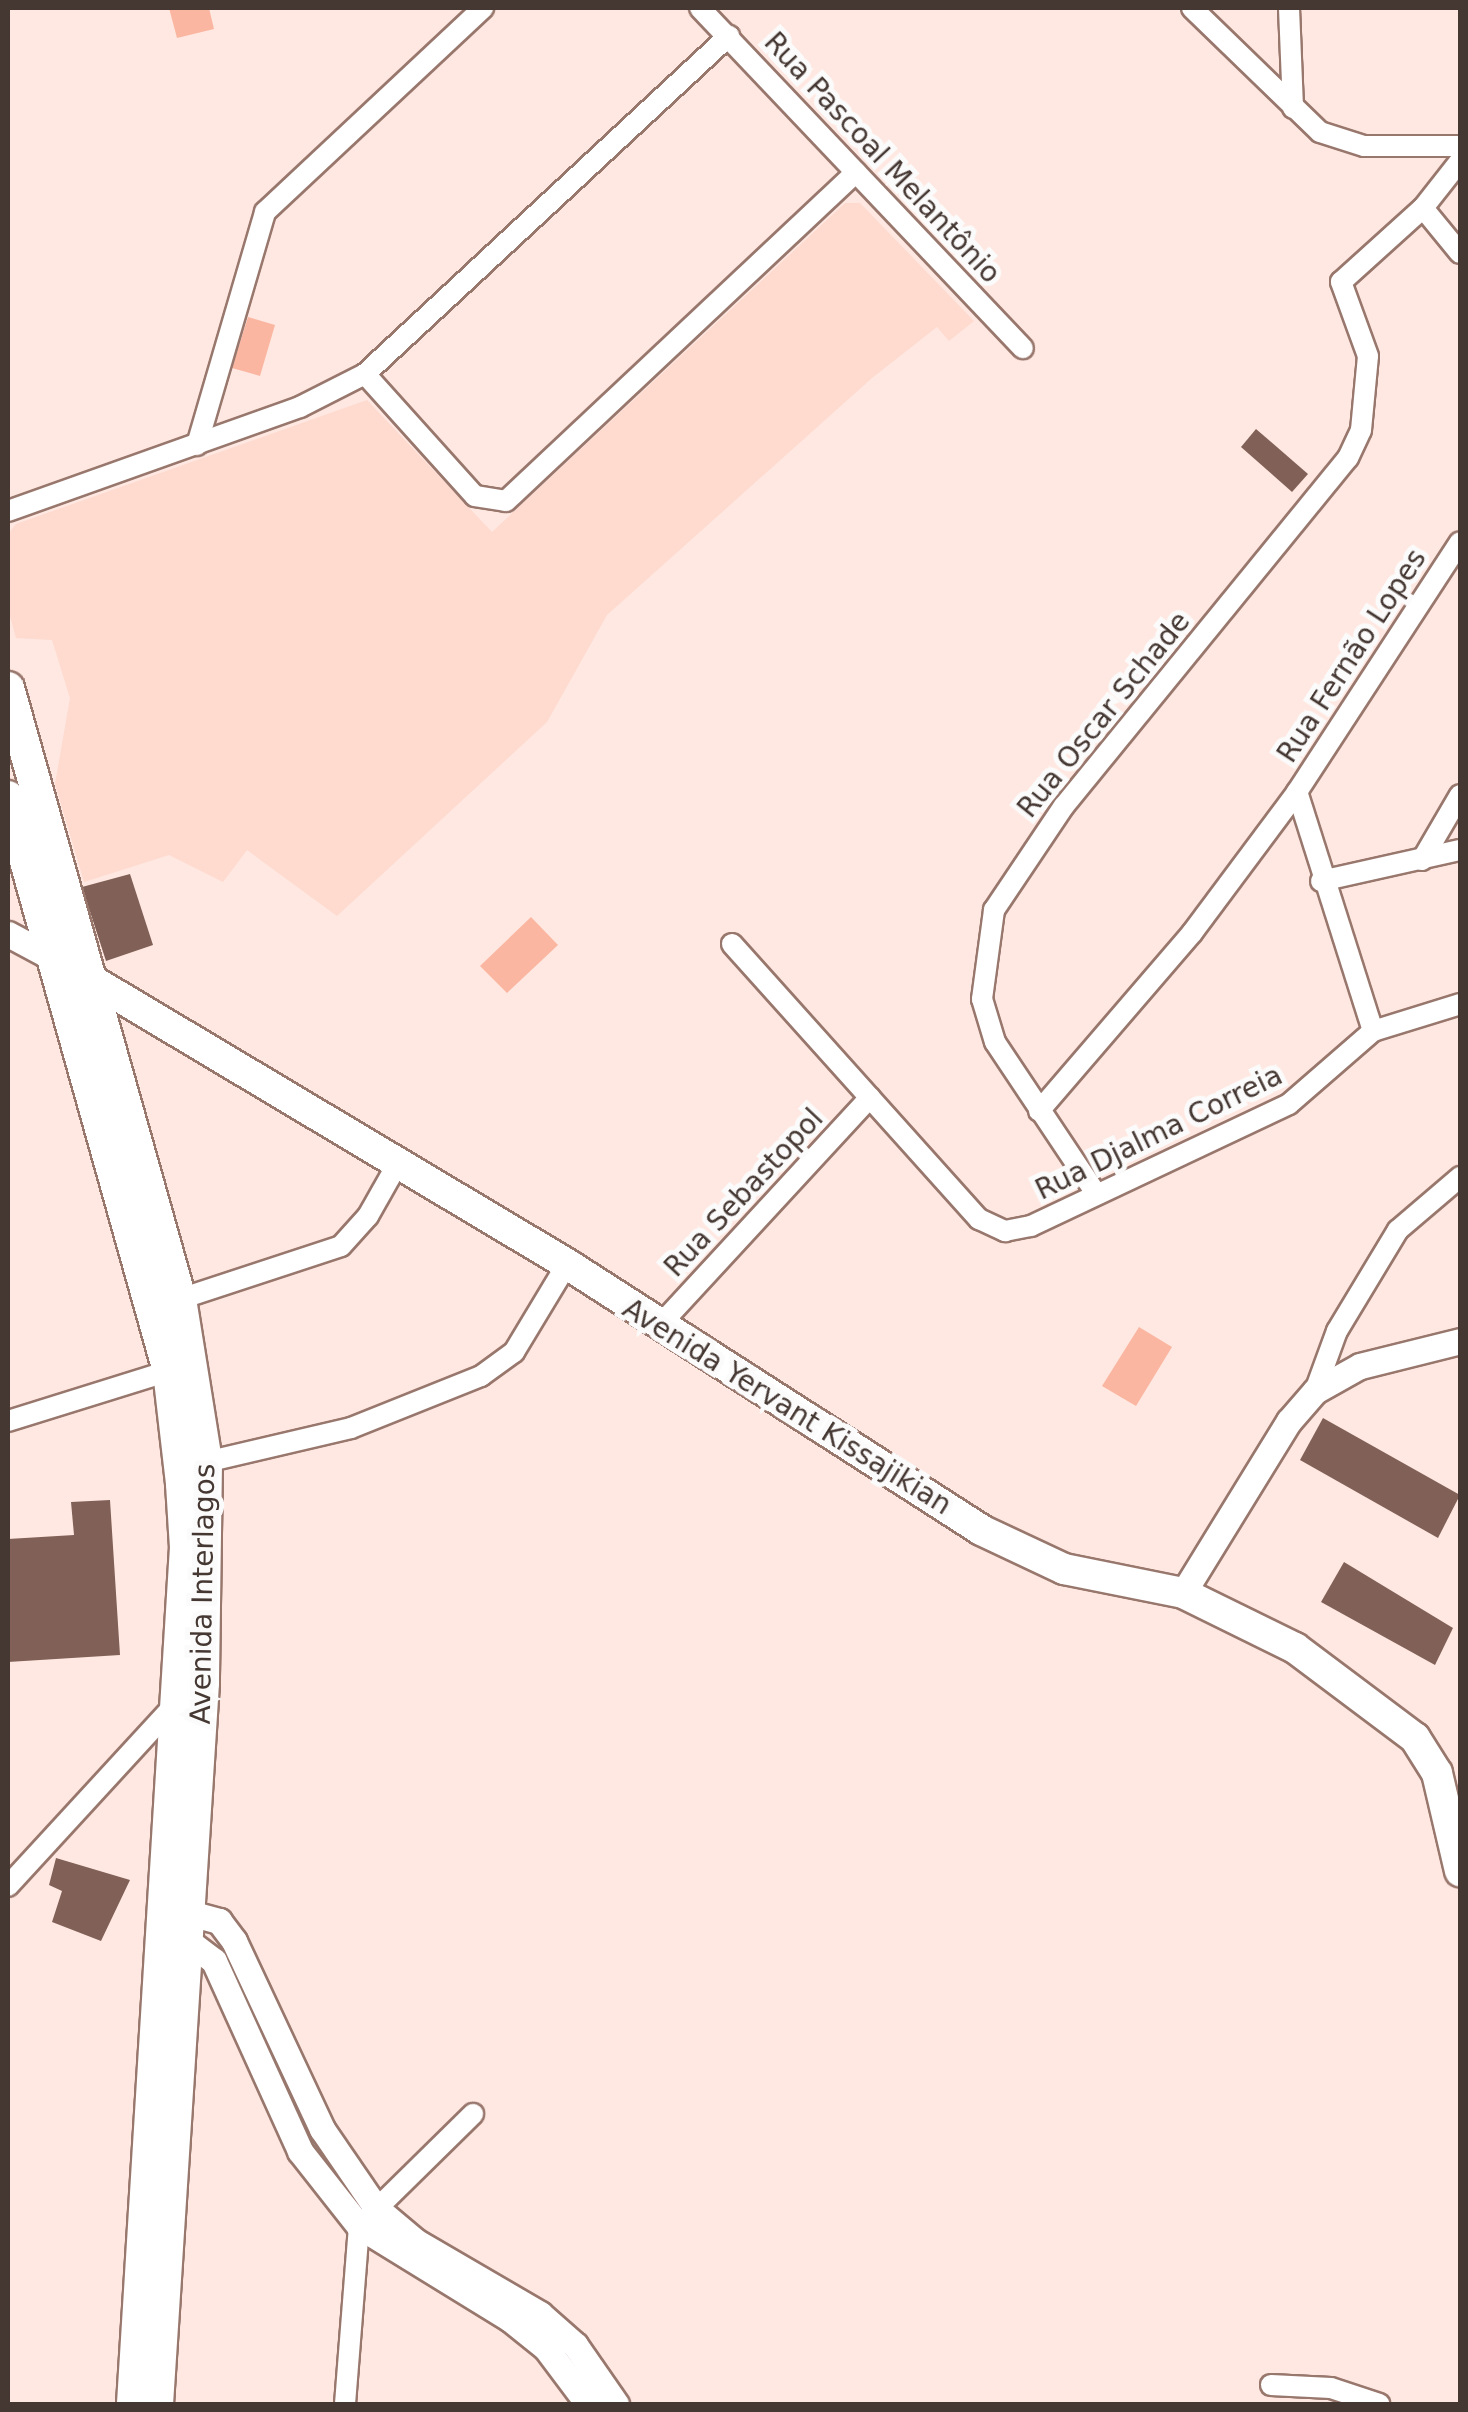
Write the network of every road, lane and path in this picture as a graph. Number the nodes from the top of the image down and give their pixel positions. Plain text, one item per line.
1 (483, 8) edge
2 (700, 8) edge
3 (1192, 8) edge
4 (1289, 8) edge
5 (729, 36) junction
6 (1293, 108) junction
7 (1460, 146) edge
8 (1460, 161) edge
9 (856, 172) junction
10 (1422, 208) junction
11 (1460, 252) edge
12 (1023, 348) dead end
13 (365, 374) junction
14 (197, 444) junction
15 (8, 510) edge
16 (1460, 542) edge
17 (8, 688) edge
18 (1298, 792) junction
19 (1460, 795) edge
20 (8, 797) edge
21 (1460, 850) edge
22 (1422, 860) junction
23 (31, 878) junction
24 (1321, 880) junction
25 (8, 903) edge
26 (8, 934) edge
27 (732, 944) dead end
28 (54, 958) junction
29 (90, 980) junction
30 (1460, 1004) edge
31 (1374, 1030) junction
32 (870, 1098) junction
33 (1038, 1111) junction
34 (398, 1163) junction
35 (1460, 1178) edge
36 (1095, 1192) junction
37 (567, 1264) junction
38 (180, 1300) junction
39 (660, 1326) junction
40 (1460, 1342) edge
41 (182, 1367) junction
42 (1316, 1392) junction
43 (8, 1420) edge
44 (206, 1462) junction
45 (1183, 1593) junction
46 (190, 1692) junction
47 (1460, 1871) edge
48 (8, 1886) edge
49 (176, 1925) junction
50 (473, 2114) dead end
51 (367, 2217) junction
52 (1270, 2385) dead end
53 (616, 2403) edge
54 (133, 2404) edge
55 (157, 2404) edge
56 (345, 2404) edge
57 (588, 2404) edge
58 (1379, 2404) edge

1 - 14 street
2 - 5 street, Rua Pascoal Melantônio
3 - 6 street
4 - 6 street
5 - 9 street, Rua Pascoal Melantônio
5 - 13 street
6 - 7 street
8 - 10 street
9 - 12 street, Rua Pascoal Melantônio
9 - 13 street
10 - 11 street
10 - 33 street, Rua Oscar Schade
13 - 14 street
14 - 15 street
16 - 18 street, Rua Fernão Lopes
17 - 29 main road, Avenida Interlagos
18 - 24 street, Rua Fernão Lopes
18 - 33 street
19 - 22 street
20 - 23 main road, Avenida Interlagos
21 - 22 street
22 - 24 street
23 - 25 main road
23 - 28 main road, Avenida Interlagos
24 - 31 street, Rua Fernão Lopes
26 - 28 street
27 - 32 street
28 - 29 main road, Avenida Yervant Kissajikian
28 - 41 main road, Avenida Interlagos
29 - 34 main road, Avenida Yervant Kissajikian
29 - 38 main road, Avenida Interlagos
30 - 31 street, Rua Djalma Correia
31 - 36 street, Rua Djalma Correia
32 - 36 street, Rua Djalma Correia
32 - 39 street, Rua Sebastopol
33 - 36 street, Rua Oscar Schade
34 - 37 main road, Avenida Yervant Kissajikian
34 - 38 street
35 - 42 street
37 - 39 main road, Avenida Yervant Kissajikian
37 - 44 street
38 - 41 main road, Avenida Interlagos
39 - 45 main road, Avenida Yervant Kissajikian
40 - 42 street
41 - 43 street
41 - 44 main road, Avenida Interlagos
41 - 46 main road, Avenida Interlagos
42 - 45 street
44 - 46 main road, Avenida Interlagos
45 - 47 main road, Avenida Yervant Kissajikian
46 - 48 street
46 - 49 main road, Avenida Interlagos
49 - 51 street
49 - 54 main road, Avenida Interlagos
49 - 55 main road, Avenida Interlagos
50 - 51 street
51 - 53 street
51 - 56 street
51 - 57 street
52 - 58 street

